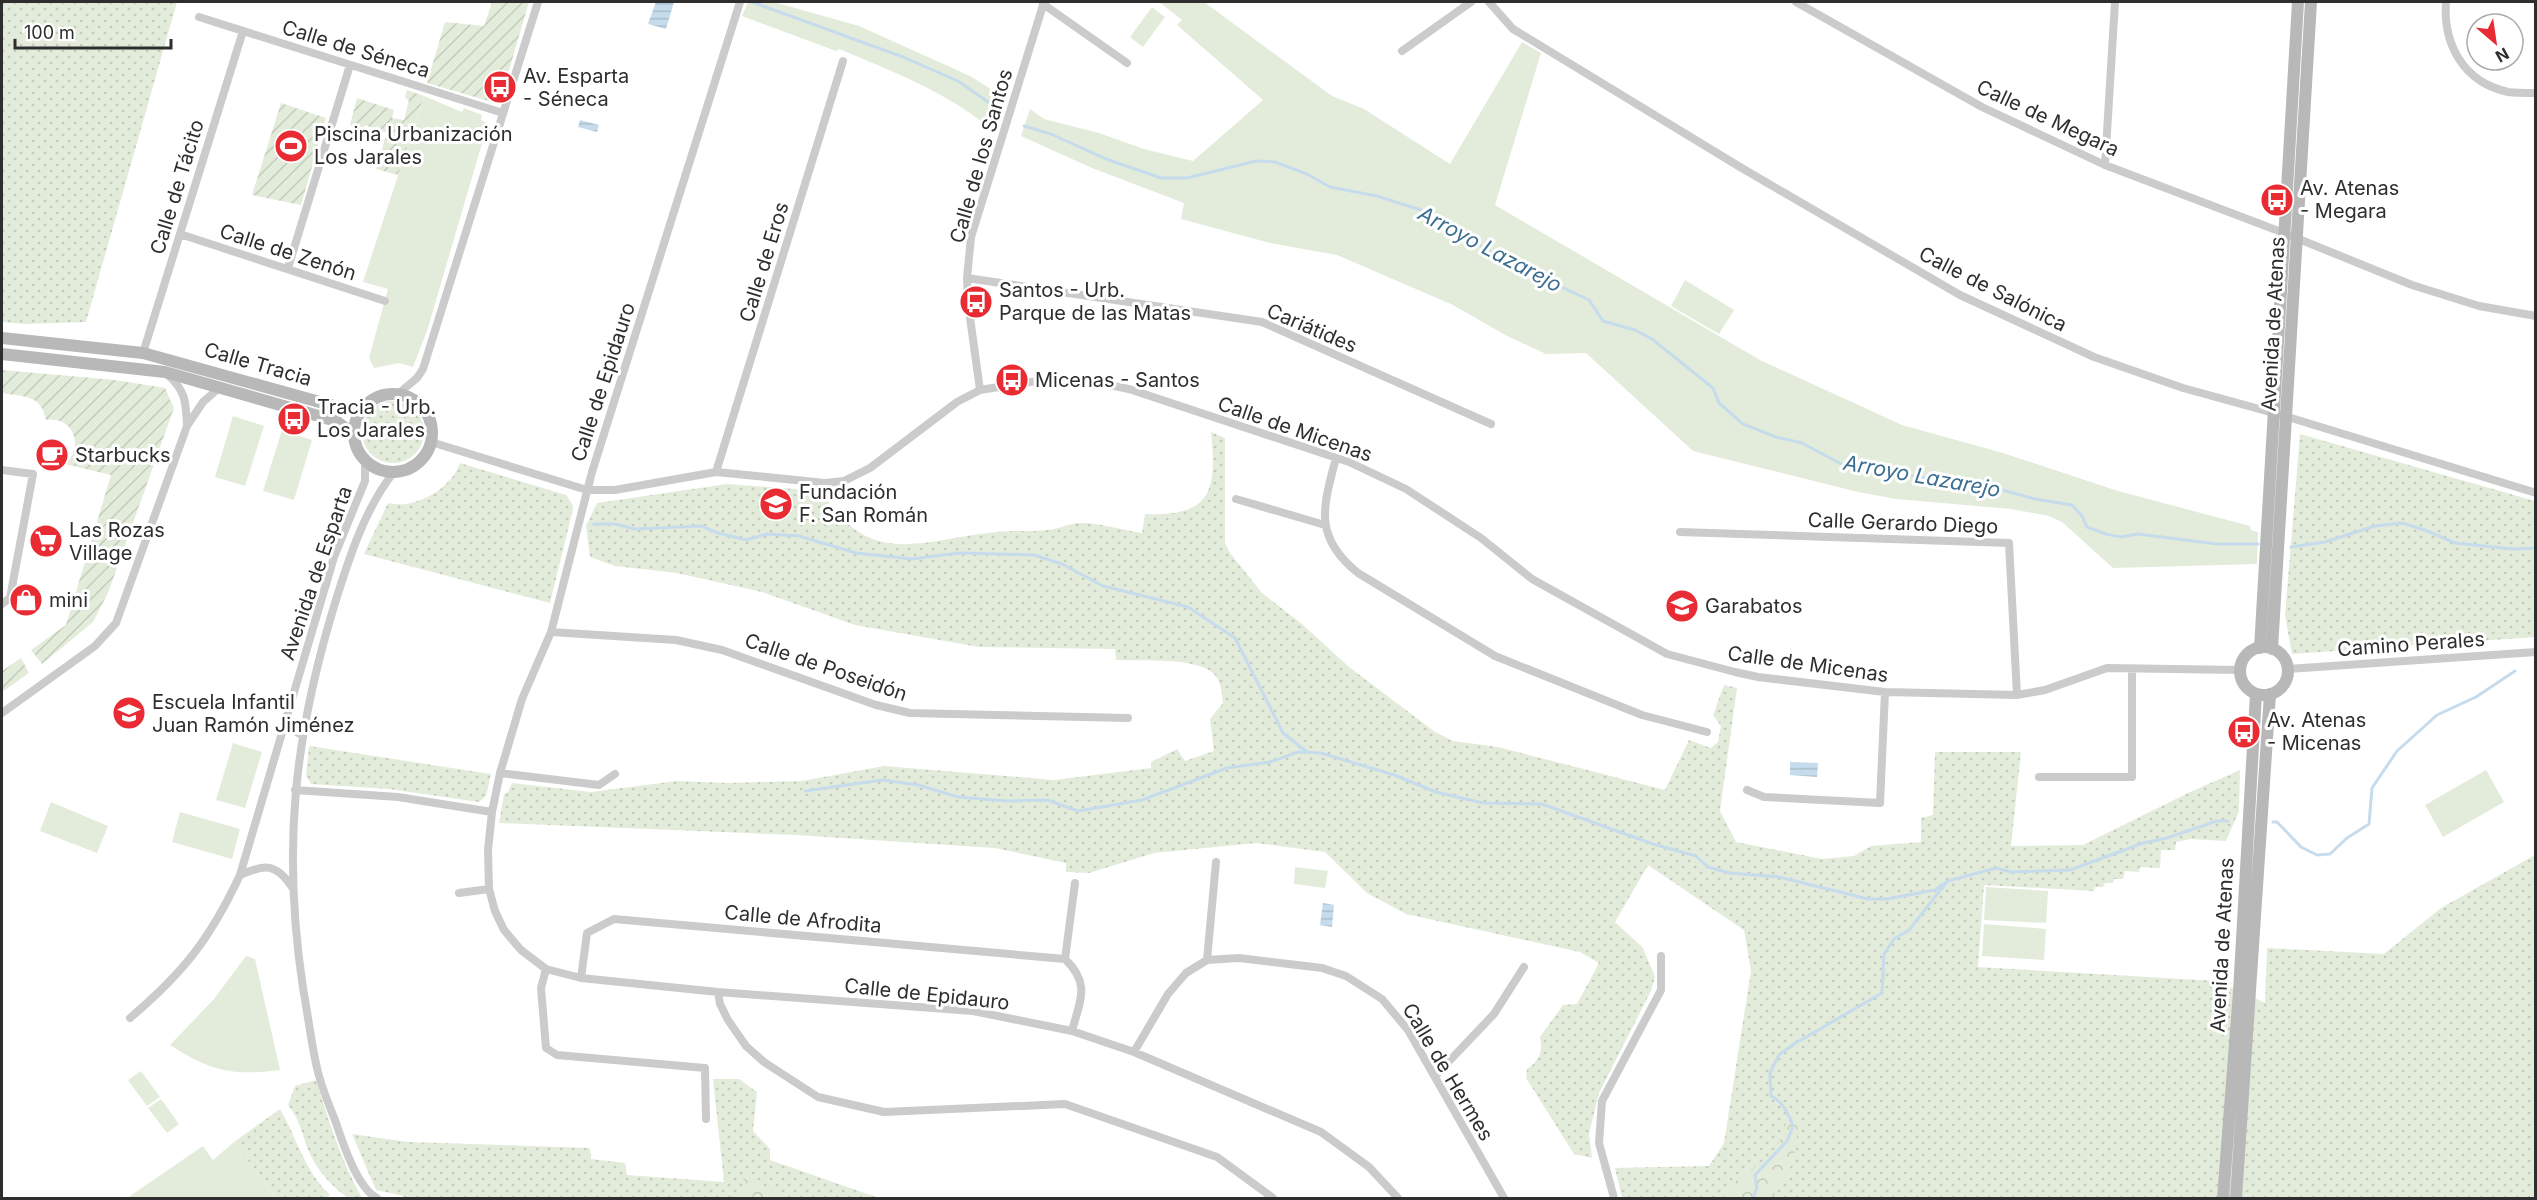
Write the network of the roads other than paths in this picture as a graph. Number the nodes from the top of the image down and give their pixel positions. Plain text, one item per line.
1 (537, 2) edge
2 (740, 2) edge
3 (1471, 2) edge
4 (1489, 2) edge
5 (1796, 2) edge
6 (2115, 2) edge
7 (2298, 2) edge
8 (2311, 2) edge
9 (2446, 2) edge
10 (1044, 3) edge
11 (200, 17) dead end
12 (243, 31) junction
13 (1402, 51) dead end
14 (843, 61) dead end
15 (1127, 63) dead end
16 (350, 65) junction
17 (2535, 93) edge
18 (503, 113) junction
19 (2105, 165) junction
20 (2284, 233) junction
21 (180, 234) junction
22 (2297, 239) junction
23 (288, 267) junction
24 (967, 278) junction
25 (385, 301) dead end
26 (2535, 316) edge
27 (2, 338) edge
28 (143, 353) junction
29 (2, 354) edge
30 (165, 372) junction
31 (221, 386) junction
32 (980, 390) junction
33 (398, 394) junction
34 (363, 409) junction
35 (2274, 414) junction
36 (2288, 417) junction
37 (1491, 424) dead end
38 (187, 426) junction
39 (354, 435) junction
40 (431, 442) junction
41 (1336, 458) junction
42 (365, 460) junction
43 (2, 470) edge
44 (394, 471) junction
45 (716, 472) junction
46 (587, 490) junction
47 (2535, 493) edge
48 (1236, 500) dead end
49 (1325, 525) junction
50 (1680, 532) dead end
51 (2, 604) edge
52 (551, 632) junction
53 (2266, 648) junction
54 (2535, 652) edge
55 (2132, 669) junction
56 (2288, 669) junction
57 (2240, 670) junction
58 (1885, 692) junction
59 (2256, 694) junction
60 (2270, 694) junction
61 (2017, 695) junction
62 (2, 713) edge
63 (1128, 718) dead end
64 (282, 730) junction
65 (1707, 732) dead end
66 (302, 735) junction
67 (500, 773) junction
68 (615, 774) dead end
69 (2039, 777) dead end
70 (295, 790) junction
71 (1747, 790) dead end
72 (492, 812) junction
73 (1216, 862) dead end
74 (240, 875) junction
75 (1075, 883) dead end
76 (292, 888) junction
77 (489, 889) junction
78 (459, 893) dead end
79 (1661, 956) dead end
80 (1065, 959) junction
81 (1207, 960) junction
82 (1524, 967) dead end
83 (546, 969) junction
84 (581, 978) junction
85 (718, 992) junction
86 (130, 1018) dead end
87 (1072, 1031) junction
88 (1134, 1052) junction
89 (1435, 1076) junction
90 (706, 1119) dead end
91 (376, 1198) edge
92 (1273, 1198) edge
93 (1398, 1198) edge
94 (1504, 1198) edge
95 (1614, 1198) edge
96 (2223, 1198) edge
97 (2236, 1198) edge

1 - 18 street
2 - 46 street, Calle de Epidauro
3 - 13 street
4 - 35 street, Calle de Salónica
5 - 19 street, Calle de Megara
6 - 19 street
7 - 20 main road, Avenida de Atenas
8 - 22 main road, Avenida de Atenas
9 - 17 street
10 - 15 street, Calle de los Santos
10 - 24 street, Calle de los Santos
11 - 12 street, Calle de Séneca
12 - 16 street, Calle de Séneca
12 - 21 street, Calle de Tácito
14 - 45 street, Calle de Eros
16 - 18 street, Calle de Séneca
16 - 23 street
18 - 33 street
19 - 20 street, Calle de Megara
20 - 22 street, Calle de Megara
20 - 35 main road, Avenida de Atenas
21 - 23 street, Calle de Zenón
21 - 28 street, Calle de Tácito
22 - 26 street, Calle de Megara
22 - 36 main road, Avenida de Atenas
23 - 25 street, Calle de Zenón
24 - 32 street, Calle de los Santos
24 - 37 street, Cariátides
27 - 28 main road, Calle Tracia
28 - 34 main road, Calle Tracia
29 - 30 main road, Calle Tracia
30 - 31 main road, Calle Tracia
30 - 38 street
31 - 38 street
31 - 39 main road, Calle Tracia
32 - 41 street, Calle de Micenas
32 - 45 street, Calle de Micenas
33 - 34 main road
33 - 40 main road
34 - 39 main road
35 - 36 street, Calle de Salónica
35 - 53 main road, Avenida de Atenas
36 - 47 street, Calle de Salónica
36 - 53 main road, Avenida de Atenas
38 - 62 street
39 - 42 main road
40 - 44 main road
40 - 46 street, Calle de Micenas
41 - 49 street
41 - 58 street, Calle de Micenas
42 - 44 main road
42 - 64 street, Avenida de Esparta
43 - 51 street
44 - 66 street, Avenida de Esparta
45 - 46 street, Calle de Micenas
46 - 52 street, Calle de Epidauro
48 - 49 street
49 - 65 street
50 - 61 street, Calle Gerardo Diego
52 - 63 street, Calle de Poseidón
52 - 67 street, Calle de Epidauro
53 - 56 main road
53 - 57 main road
54 - 56 street, Camino Perales
55 - 57 street, Calle de Micenas
55 - 61 street, Calle de Micenas
55 - 69 street
56 - 60 main road
57 - 59 main road
58 - 61 street, Calle de Micenas
58 - 71 street
59 - 60 main road
59 - 96 main road, Avenida de Atenas
60 - 97 main road, Avenida de Atenas
64 - 66 street
64 - 74 street, Avenida de Esparta
66 - 70 street, Avenida de Esparta
67 - 68 street
67 - 72 street, Calle de Epidauro
70 - 72 street
70 - 76 street, Avenida de Esparta
72 - 77 street, Calle de Epidauro
73 - 81 street
74 - 76 street
74 - 86 street, Avenida de Esparta
75 - 80 street
76 - 91 street, Avenida de Esparta
77 - 78 street
77 - 83 street, Calle de Epidauro
79 - 95 street
80 - 84 street, Calle de Afrodita
80 - 87 street
81 - 88 street
81 - 89 street, Calle de Hermes
82 - 89 street
83 - 84 street, Calle de Epidauro
83 - 90 street
84 - 85 street, Calle de Epidauro
85 - 87 street, Calle de Epidauro
85 - 92 street
87 - 88 street, Calle de Epidauro
88 - 93 street, Calle de Epidauro
89 - 94 street, Calle de Hermes

